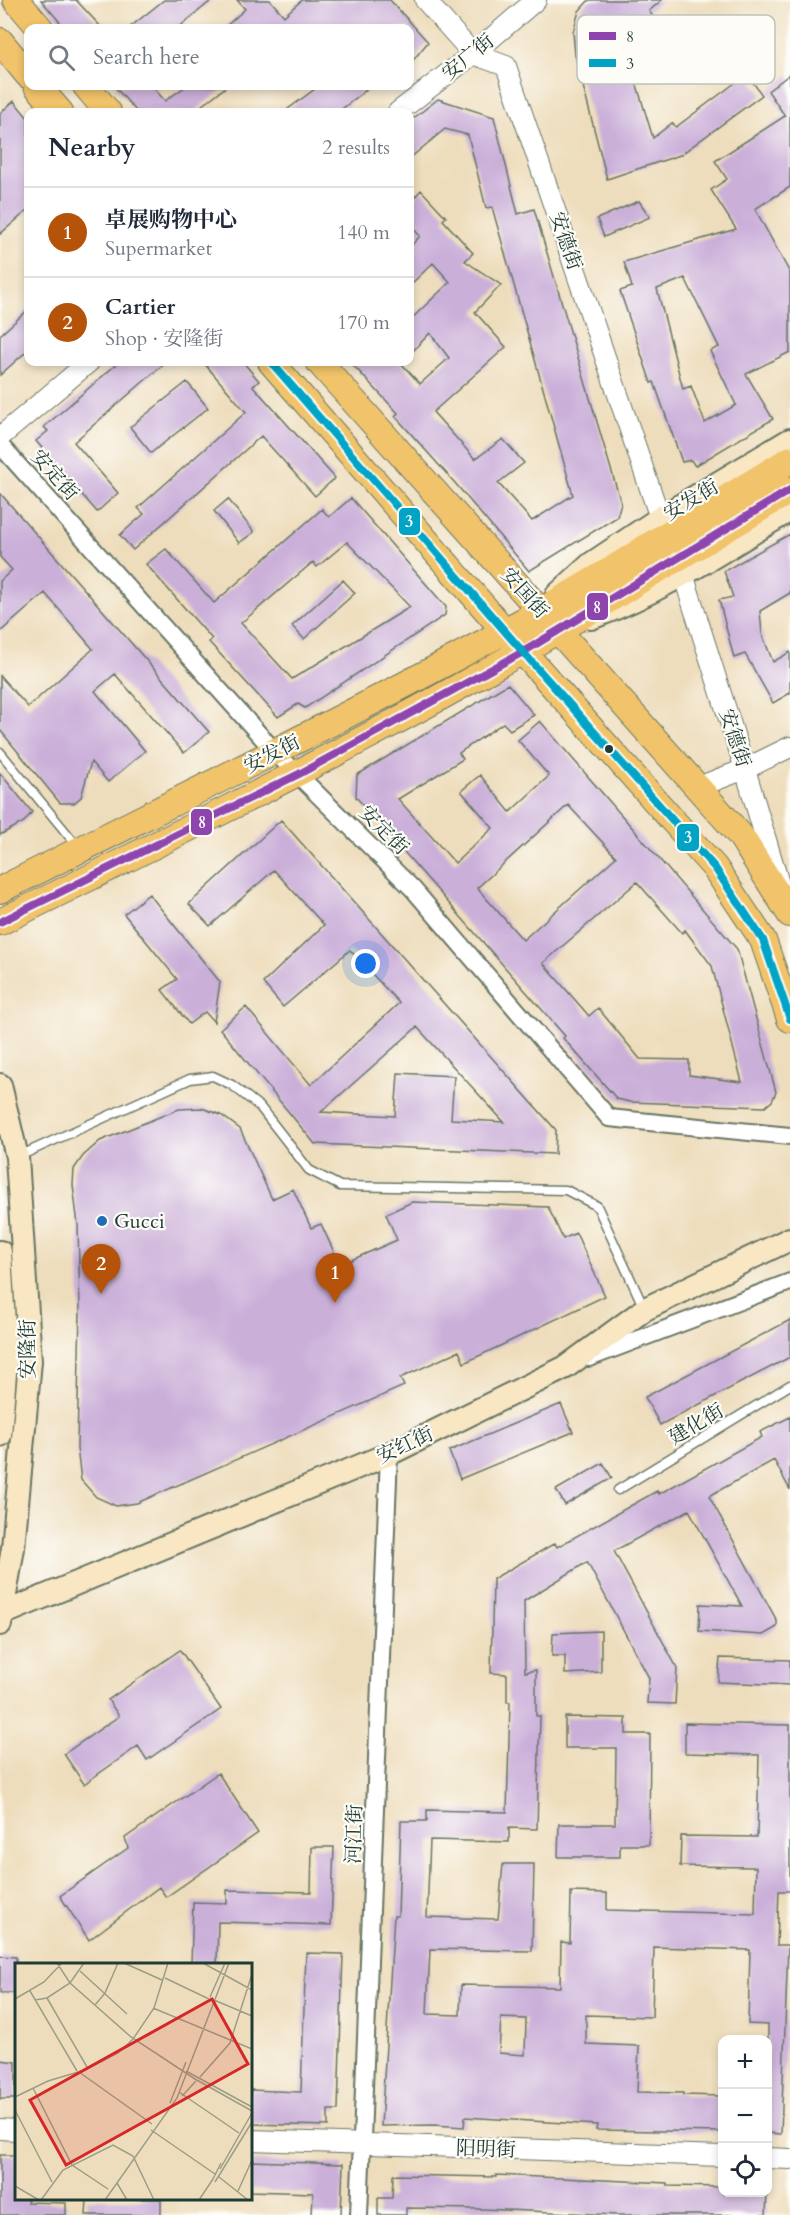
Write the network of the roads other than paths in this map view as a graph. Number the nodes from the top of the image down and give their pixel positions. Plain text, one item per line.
1 (16, 0) edge
2 (425, 0) edge
3 (536, 0) edge
4 (37, 24) edge
5 (0, 41) edge
6 (473, 54) junction
7 (24, 70) edge
8 (41, 90) edge
9 (89, 90) edge
10 (57, 108) edge
11 (105, 108) edge
12 (403, 108) edge
13 (84, 366) edge
14 (274, 366) edge
15 (324, 366) edge
16 (0, 437) edge
17 (790, 440) edge
18 (0, 445) edge
19 (790, 460) edge
20 (790, 490) edge
21 (790, 510) edge
22 (660, 518) junction
23 (648, 561) junction
24 (683, 574) junction
25 (540, 611) junction
26 (558, 630) junction
27 (506, 631) junction
28 (522, 652) junction
29 (790, 747) edge
30 (0, 752) edge
31 (276, 753) junction
32 (745, 770) junction
33 (299, 774) junction
34 (698, 787) junction
35 (80, 849) junction
36 (0, 890) edge
37 (787, 908) edge
38 (0, 922) edge
39 (790, 1019) edge
40 (0, 1085) edge
41 (790, 1136) edge
42 (17, 1157) junction
43 (790, 1239) edge
44 (0, 1252) edge
45 (790, 1282) edge
46 (645, 1309) junction
47 (566, 1367) junction
48 (790, 1385) edge
49 (0, 1435) edge
50 (389, 1454) junction
51 (618, 1490) dead end
52 (1, 1618) edge
53 (0, 2129) edge
54 (15, 2130) edge
55 (252, 2140) edge
56 (363, 2145) junction
57 (718, 2156) edge
58 (772, 2158) edge
59 (790, 2159) edge
60 (359, 2215) edge

1 - 4 main road
2 - 6 street, 安德街
3 - 6 street, 安广街
5 - 7 main road
6 - 12 street, 安广街
6 - 22 street, 安德街
8 - 10 main road
9 - 11 main road
13 - 16 street
14 - 27 main road, 安国街
15 - 25 main road, 安国街
17 - 22 main road, 安发街
18 - 31 street, 安定街
19 - 23 highway, 安发街
20 - 23 highway, 安发街
21 - 24 main road, 安发街
22 - 25 main road, 安发街
23 - 25 main road, 安发街
23 - 26 main road, 安发街
24 - 26 main road, 安发街
24 - 32 street, 安德街
25 - 26 main road, 安国街
25 - 27 main road, 安发街
26 - 28 main road, 安发街
26 - 34 main road, 安国街
27 - 28 main road, 安国街
27 - 31 main road, 安发街
28 - 33 main road, 安发街
28 - 39 main road, 安国街
29 - 32 street
30 - 35 lane
31 - 33 street, 安定街
31 - 35 main road, 安发街
32 - 34 street
32 - 37 street, 安德街
33 - 38 main road, 安发街
33 - 41 street, 安定街
34 - 37 main road, 安国街
35 - 36 main road, 安发街
40 - 42 main road, 安隆街
42 - 46 lane
42 - 52 main road, 安隆街
43 - 46 main road, 安红街
44 - 49 main road, 安隆街
45 - 47 street
46 - 47 main road, 安红街
47 - 50 main road, 安红街
48 - 51 lane, 建化街
50 - 52 main road, 安红街
50 - 56 street, 河江街
53 - 54 street
55 - 56 street, 阳明街
56 - 57 street, 阳明街
56 - 60 street, 河江街
58 - 59 street

